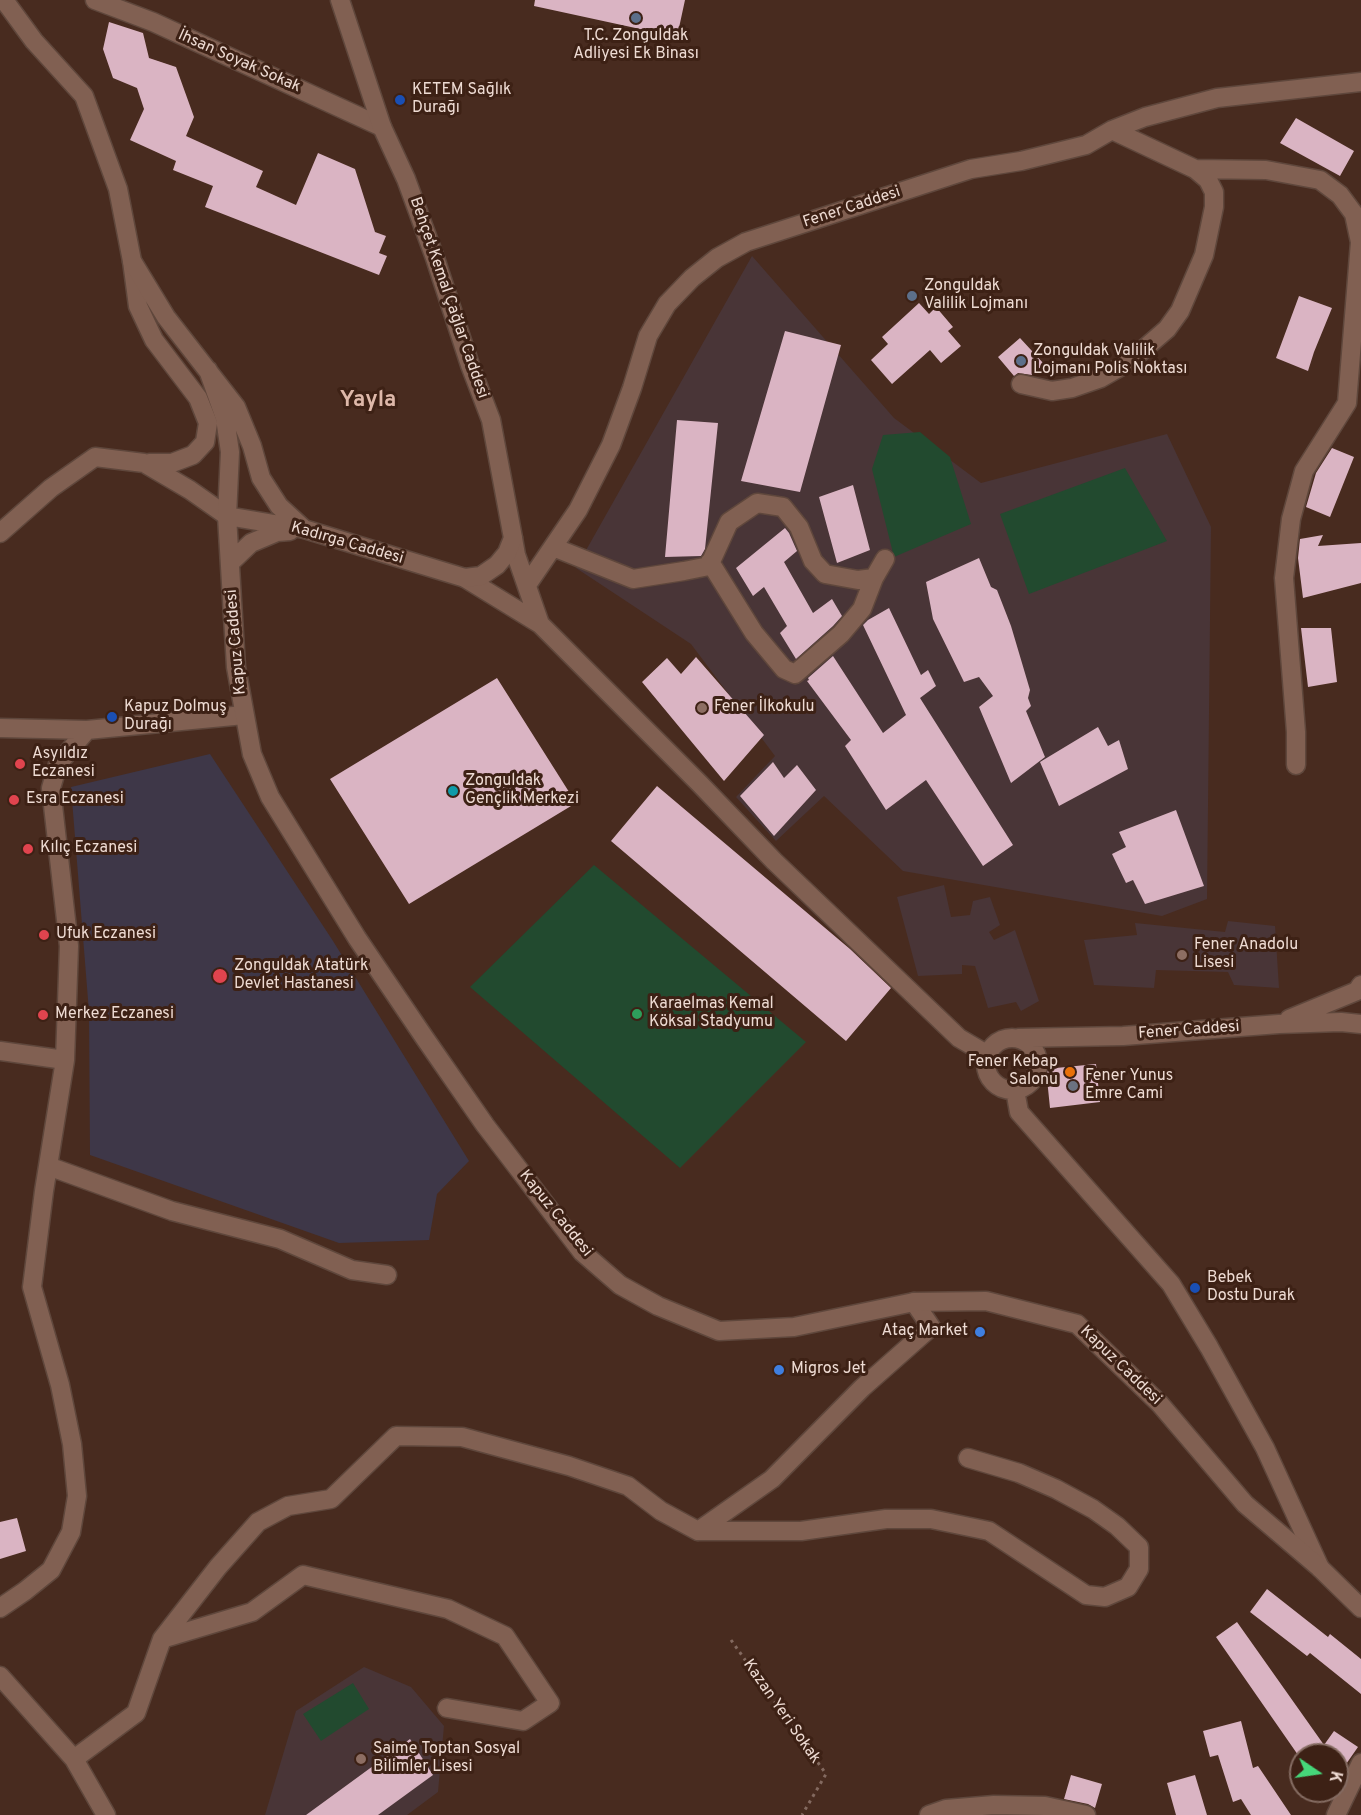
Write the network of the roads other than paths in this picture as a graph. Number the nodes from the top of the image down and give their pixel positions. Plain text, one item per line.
1 (4, 0) edge
2 (95, 0) edge
3 (340, 0) edge
4 (1361, 81) edge
5 (382, 127) junction
6 (1112, 130) junction
7 (1195, 169) junction
8 (132, 261) junction
9 (208, 370) junction
10 (1021, 384) dead end
11 (144, 463) junction
12 (227, 516) junction
13 (304, 529) junction
14 (0, 534) edge
15 (513, 538) junction
16 (553, 547) junction
17 (885, 559) dead end
18 (710, 562) junction
19 (230, 564) junction
20 (465, 578) junction
21 (874, 578) junction
22 (527, 585) junction
23 (540, 624) junction
24 (244, 715) junction
25 (0, 728) edge
26 (87, 730) junction
27 (1296, 765) dead end
28 (1361, 985) edge
29 (1361, 1023) edge
30 (1279, 1024) junction
31 (1018, 1038) junction
32 (0, 1051) edge
33 (988, 1055) junction
34 (65, 1060) junction
35 (1015, 1090) junction
36 (48, 1166) junction
37 (387, 1275) dead end
38 (914, 1302) junction
39 (968, 1458) dead end
40 (698, 1531) junction
41 (1320, 1568) junction
42 (0, 1608) edge
43 (1361, 1608) edge
44 (162, 1639) junction
45 (0, 1676) edge
46 (447, 1708) dead end
47 (74, 1759) junction
48 (1361, 1762) edge
49 (106, 1815) edge
50 (929, 1815) edge
51 (1086, 1815) edge
52 (1336, 1815) edge

1 - 8 street
2 - 5 street, İhsan Soyak Sokak
3 - 5 street, Behçet Kemal Çağlar Caddesi
4 - 6 street, Fener Caddesi
5 - 15 street, Behçet Kemal Çağlar Caddesi
6 - 7 street
6 - 16 street, Fener Caddesi
7 - 10 street
7 - 27 street
8 - 9 street
8 - 11 street
9 - 12 street, Kapuz Caddesi
9 - 13 street
11 - 12 street
11 - 14 street
12 - 13 street, Kadırga Caddesi
12 - 19 street, Kapuz Caddesi
13 - 19 street
13 - 20 street, Kadırga Caddesi
15 - 20 street
15 - 22 street, Behçet Kemal Çağlar Caddesi
16 - 18 street
16 - 22 street, Fener Caddesi
17 - 21 street
18 - 21 street
18 - 21 street
19 - 24 street, Kapuz Caddesi
20 - 23 street, Kadırga Caddesi
22 - 23 street, Behçet Kemal Çağlar Caddesi
23 - 33 street
24 - 26 street
24 - 38 street, Kapuz Caddesi
25 - 26 street
26 - 34 street
28 - 30 street
29 - 30 street, Fener Caddesi
30 - 31 street, Fener Caddesi
31 - 33 street
31 - 35 street
32 - 34 street
33 - 35 street
34 - 36 street
35 - 41 street
36 - 37 street
36 - 42 street
38 - 40 street
38 - 41 street, Kapuz Caddesi
39 - 40 street
40 - 44 street
41 - 43 street, Kapuz Caddesi
44 - 46 street
44 - 47 street
45 - 47 street
47 - 49 street
48 - 52 street
50 - 51 street

